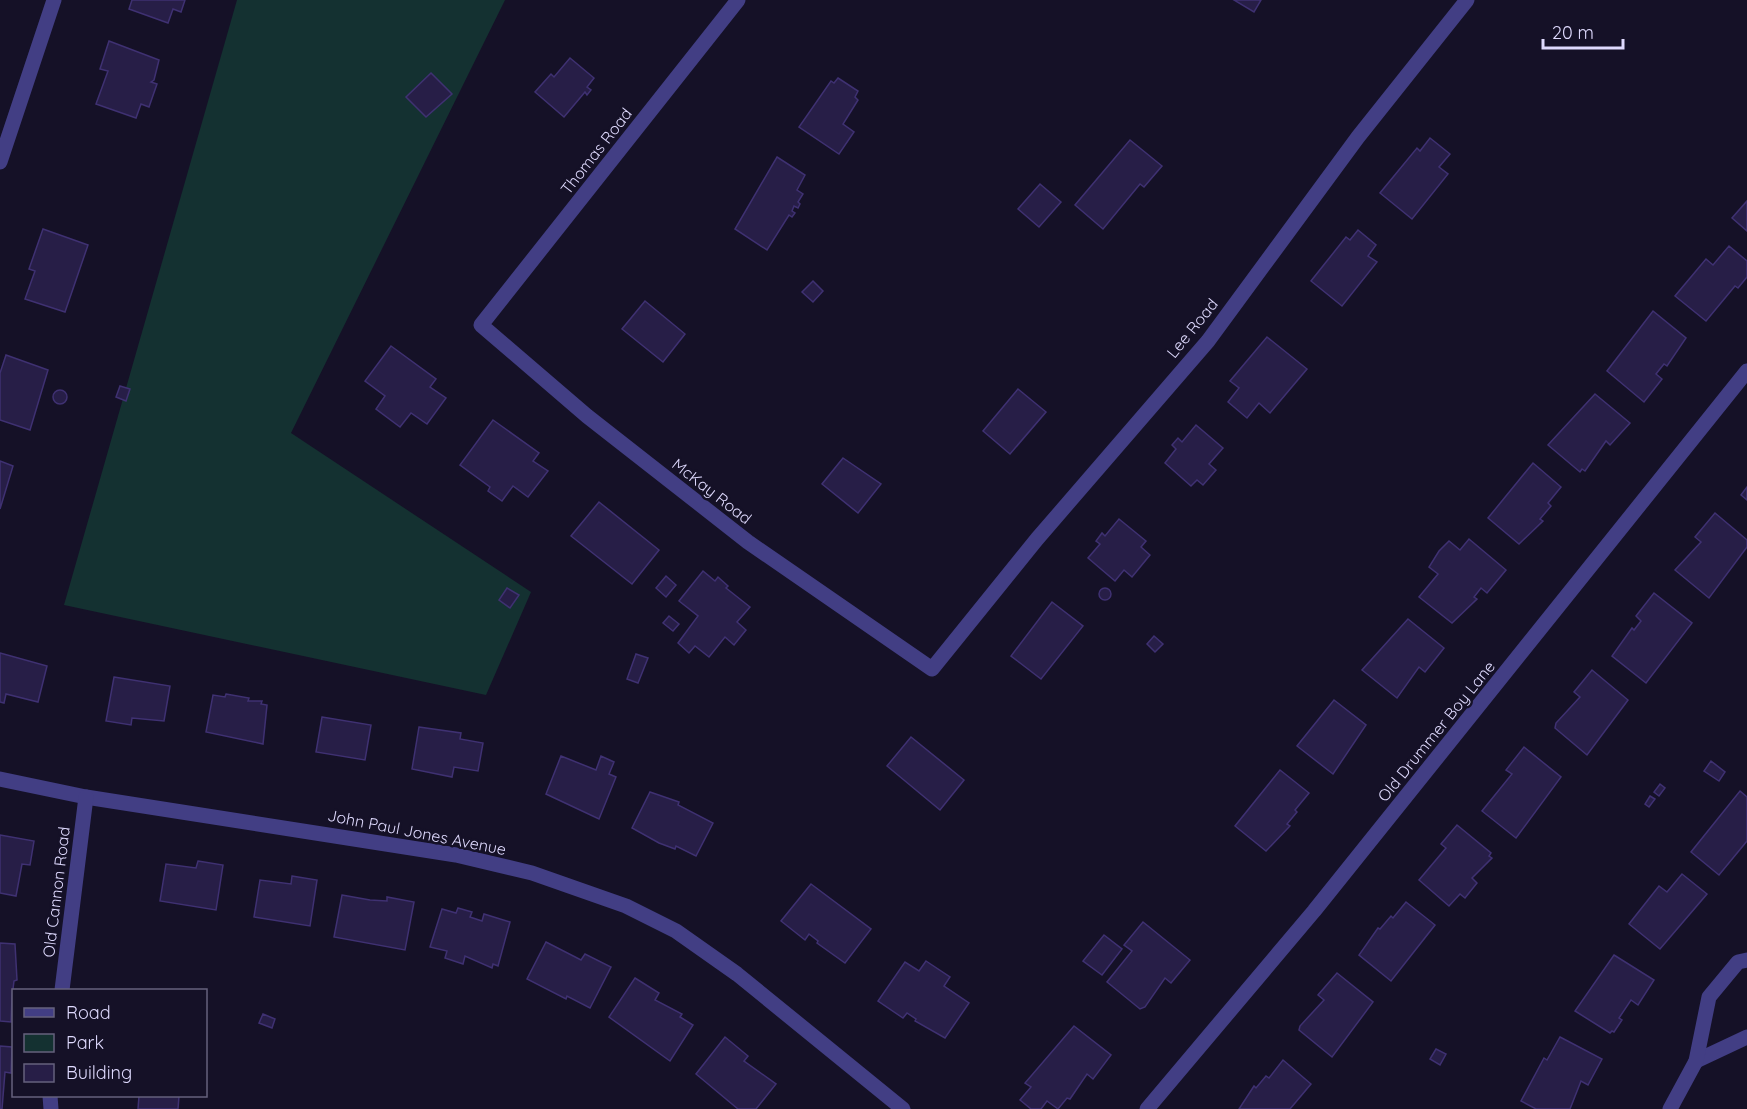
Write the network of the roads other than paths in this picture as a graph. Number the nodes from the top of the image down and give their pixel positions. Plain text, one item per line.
1 (54, 0) edge
2 (738, 0) edge
3 (1467, 0) edge
4 (0, 162) edge
5 (481, 325) joint
6 (1747, 370) edge
7 (932, 669) joint
8 (0, 778) edge
9 (86, 797) junction
10 (1747, 960) edge
11 (62, 989) edge
12 (1747, 1037) edge
13 (1696, 1061) junction
14 (903, 1109) edge
15 (1148, 1109) edge
16 (1670, 1109) edge

1 - 4 street
2 - 5 street, Thomas Road
3 - 7 street, Lee Road
5 - 7 street, McKay Road
6 - 15 street, Old Drummer Boy Lane
8 - 9 street, John Paul Jones Avenue
9 - 11 street, Old Cannon Road
9 - 14 street, John Paul Jones Avenue
10 - 13 street
12 - 13 street
13 - 16 street

